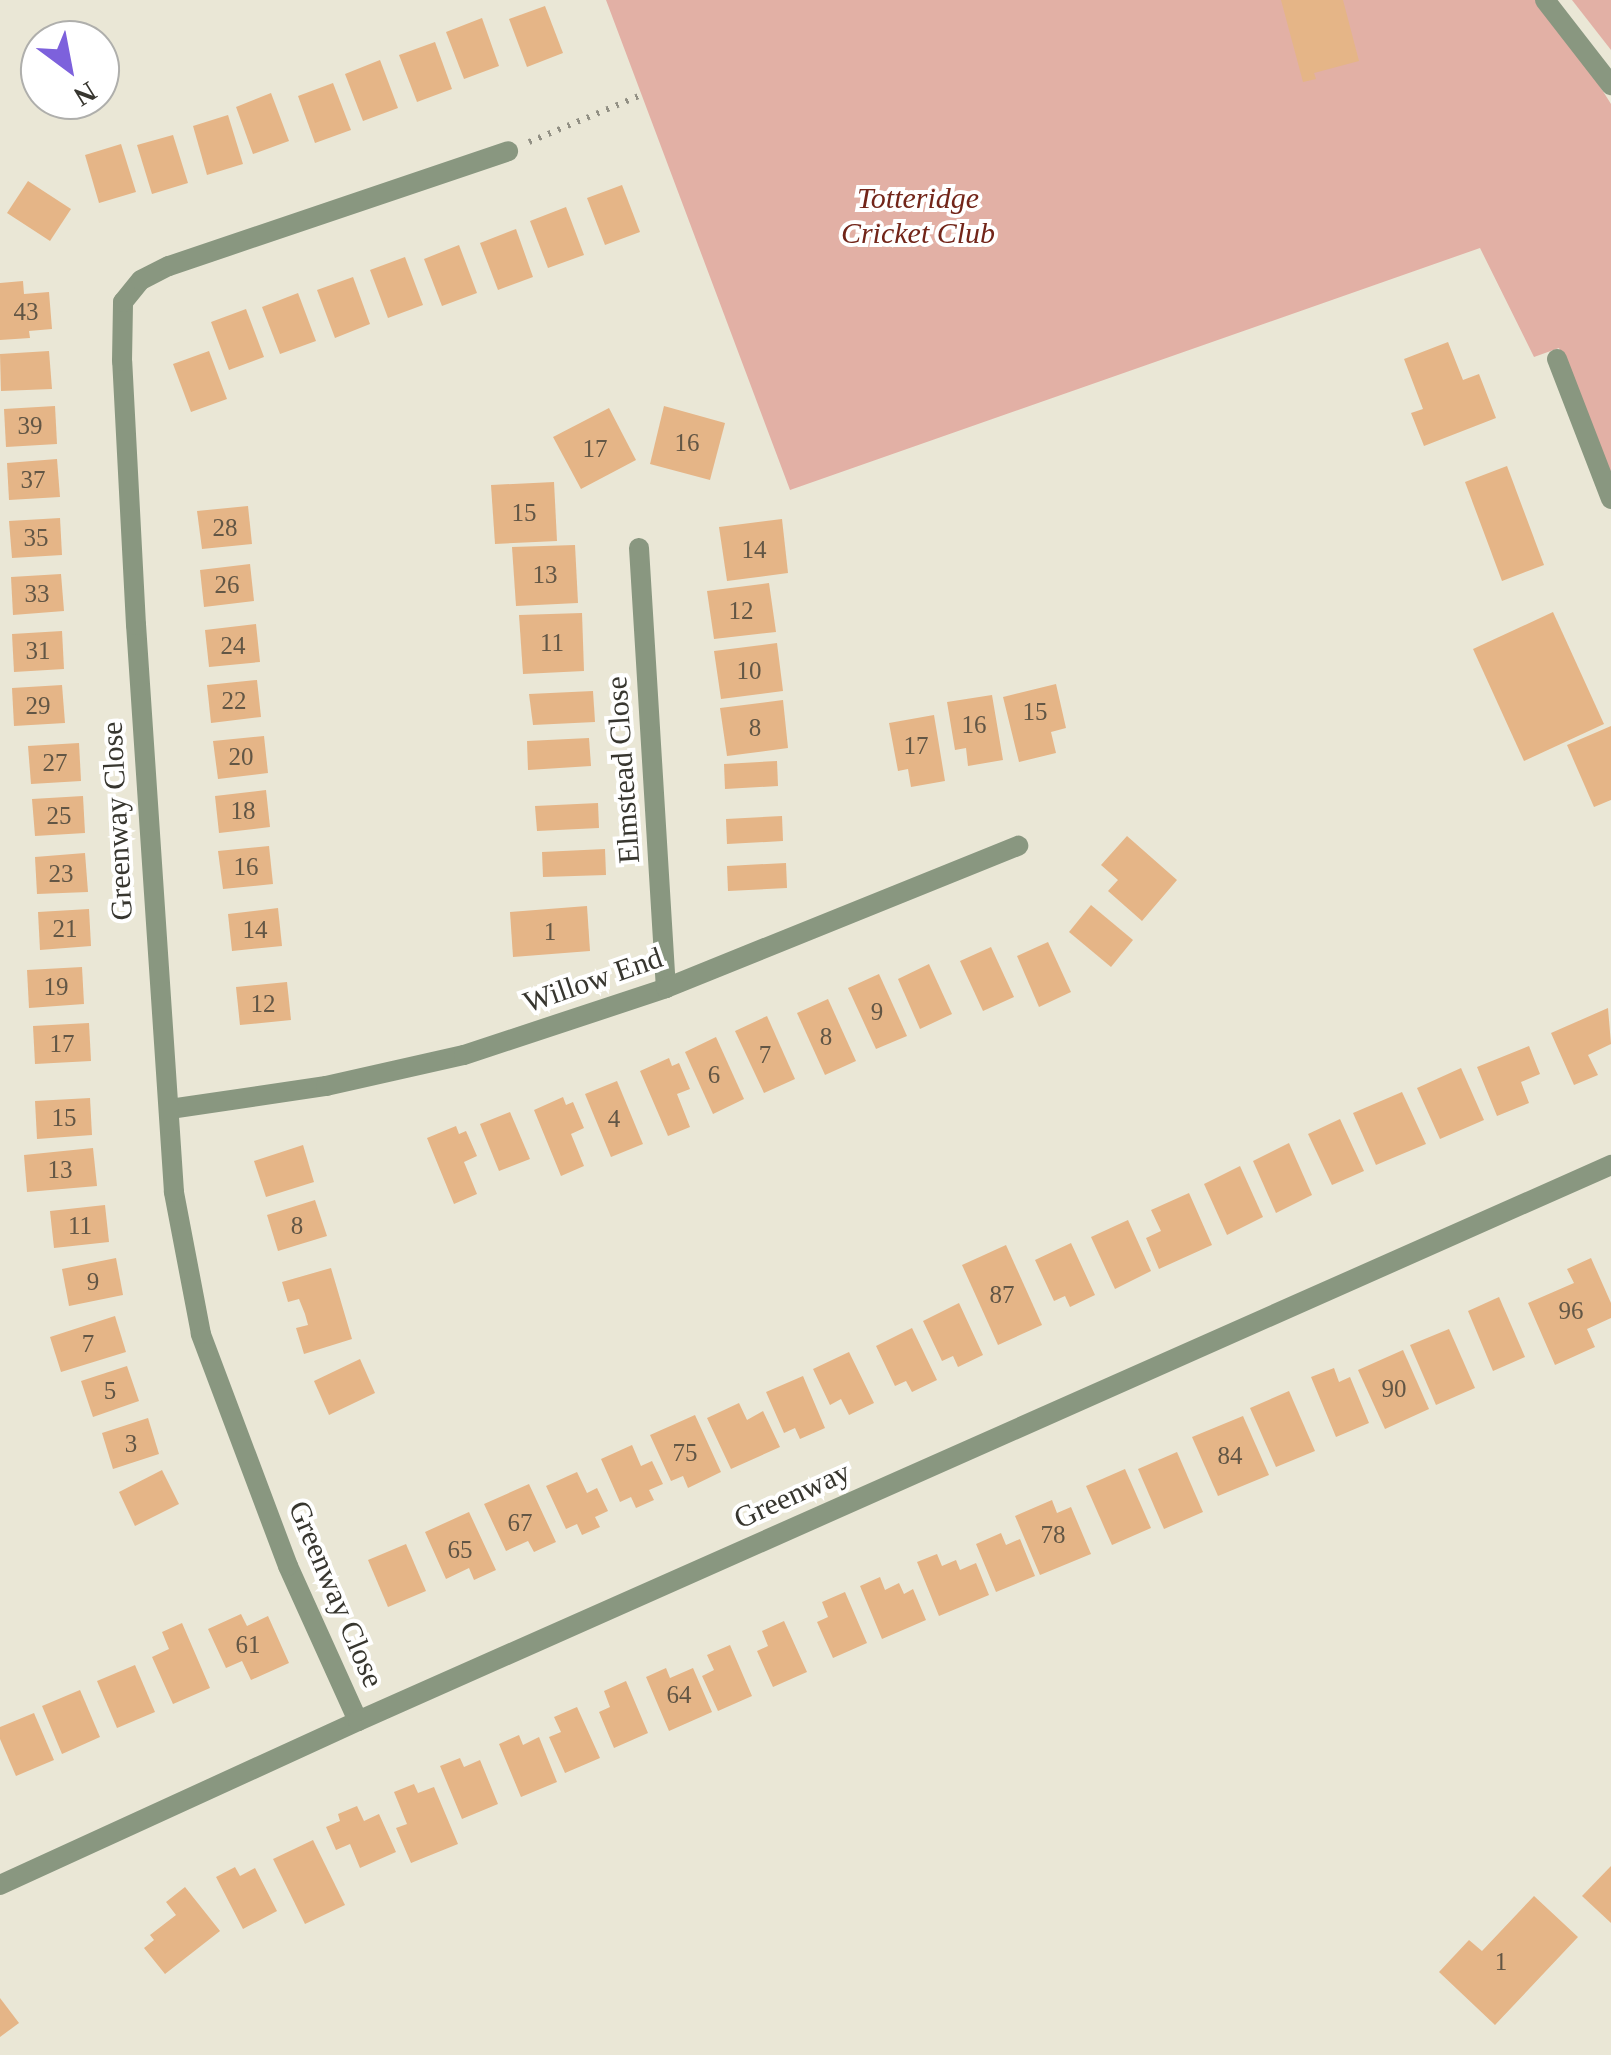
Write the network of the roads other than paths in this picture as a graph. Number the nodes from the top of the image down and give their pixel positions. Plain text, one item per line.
1 (1546, 0) edge
2 (1611, 85) edge
3 (508, 151) road end
4 (1557, 359) dead end
5 (1611, 499) edge
6 (639, 548) dead end
7 (1018, 846) dead end
8 (666, 988) junction
9 (170, 1109) junction
10 (1611, 1165) edge
11 (358, 1720) junction
12 (0, 1884) edge

1 - 2 street
3 - 9 street, Greenway Close
4 - 5 street
6 - 8 street, Elmstead Close
7 - 8 street, Willow End
8 - 9 street, Willow End
9 - 11 street, Greenway Close
10 - 11 street, Greenway
11 - 12 street, Greenway

